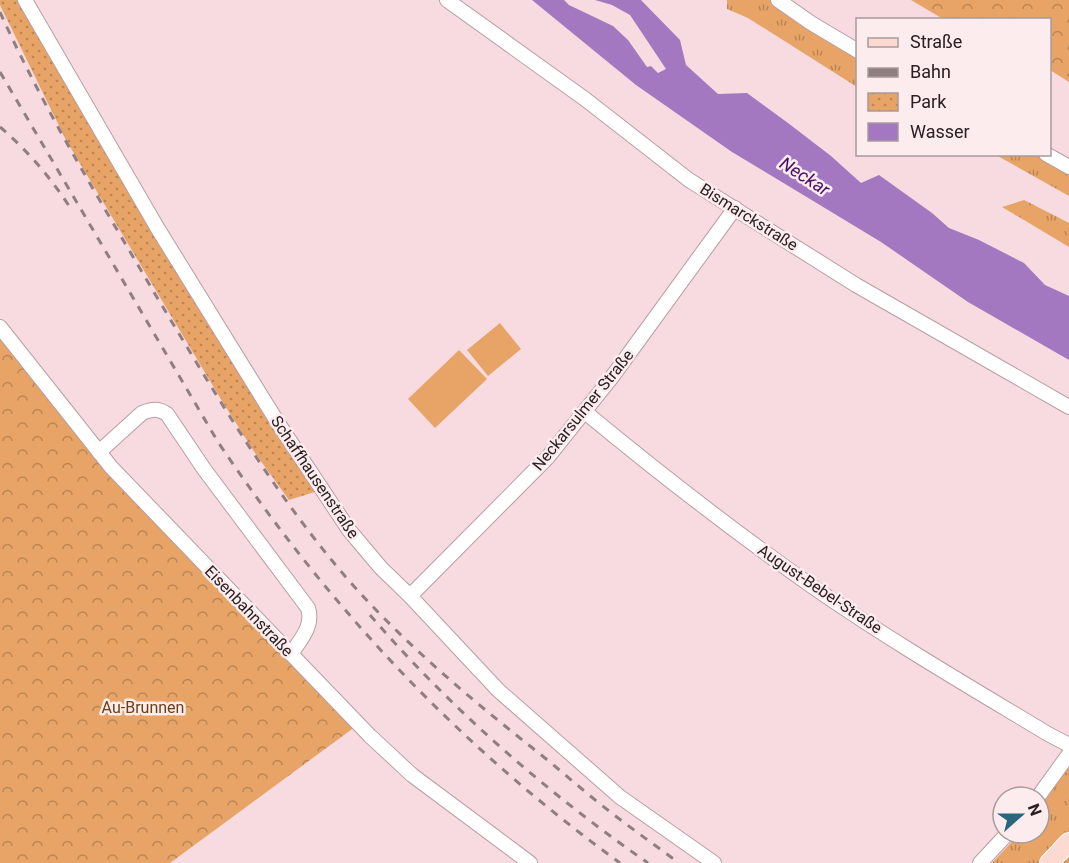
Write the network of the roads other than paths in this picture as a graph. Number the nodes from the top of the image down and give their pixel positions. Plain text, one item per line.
1 (25, 0) edge
2 (447, 0) edge
3 (778, 0) edge
4 (856, 50) edge
5 (1050, 156) edge
6 (1069, 167) edge
7 (735, 208) junction
8 (0, 327) edge
9 (1069, 407) edge
10 (585, 412) junction
11 (99, 452) junction
12 (410, 596) junction
13 (291, 654) junction
14 (1069, 745) edge
15 (1069, 754) edge
16 (1047, 785) edge
17 (1069, 842) edge
18 (997, 845) edge
19 (530, 863) edge
20 (714, 863) edge
21 (980, 863) edge
22 (1049, 863) edge
23 (1059, 863) edge

1 - 12 street, Schaffhausenstraße
2 - 7 street, Bismarckstraße
3 - 4 street
5 - 6 street
7 - 9 street, Bismarckstraße
7 - 10 street, Neckarsulmer Straße
8 - 11 street, Eisenbahnstraße
10 - 12 street, Neckarsulmer Straße
10 - 14 street, August-Bebel-Straße
11 - 13 street, Eisenbahnstraße
11 - 13 street
12 - 20 street, Schaffhausenstraße
13 - 19 street, Eisenbahnstraße
15 - 16 street
17 - 22 main road
17 - 23 main road
18 - 21 street

